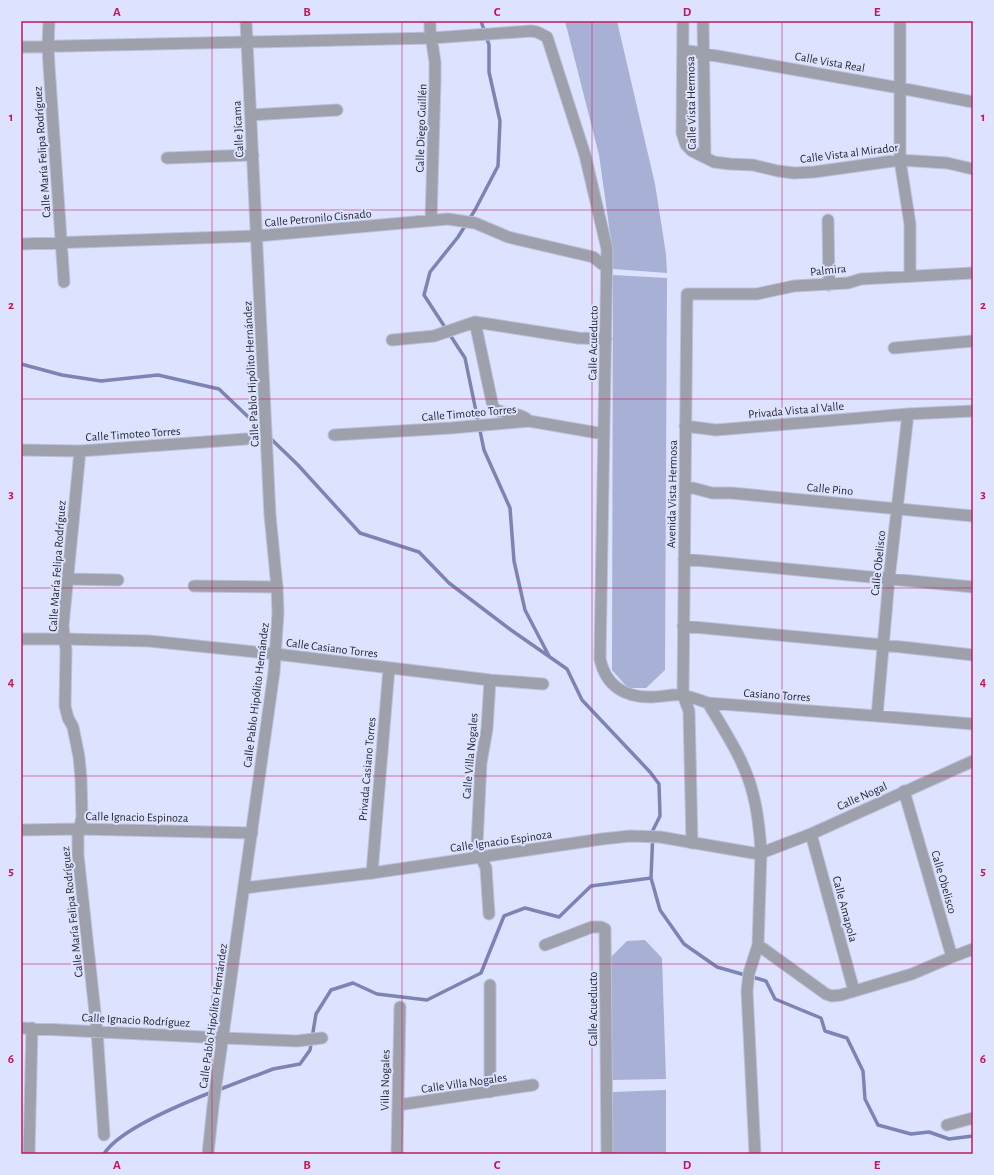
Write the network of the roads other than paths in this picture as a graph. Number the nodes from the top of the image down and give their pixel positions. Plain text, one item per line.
1 (49, 21) edge
2 (246, 21) edge
3 (430, 21) edge
4 (683, 21) edge
5 (703, 21) edge
6 (900, 21) edge
7 (432, 38) junction
8 (247, 42) junction
9 (21, 46) edge
10 (48, 46) junction
11 (683, 50) junction
12 (703, 54) junction
13 (900, 88) junction
14 (973, 102) edge
15 (337, 110) dead end
16 (251, 115) junction
17 (253, 155) junction
18 (705, 157) junction
19 (167, 158) dead end
20 (900, 160) junction
21 (973, 169) edge
22 (431, 220) junction
23 (828, 220) dead end
24 (257, 236) junction
25 (61, 242) junction
26 (21, 244) edge
27 (607, 268) junction
28 (973, 273) edge
29 (910, 276) junction
30 (64, 282) dead end
31 (829, 285) junction
32 (687, 294) joint
33 (475, 322) junction
34 (606, 339) junction
35 (392, 340) dead end
36 (973, 342) edge
37 (894, 348) dead end
38 (973, 411) edge
39 (908, 414) junction
40 (525, 421) junction
41 (685, 426) junction
42 (334, 434) dead end
43 (604, 434) junction
44 (246, 439) dead end
45 (21, 450) edge
46 (80, 451) junction
47 (685, 489) junction
48 (897, 509) junction
49 (973, 516) edge
50 (684, 559) junction
51 (890, 578) junction
52 (68, 579) junction
53 (118, 580) dead end
54 (194, 586) dead end
55 (277, 587) junction
56 (973, 587) edge
57 (683, 626) junction
58 (21, 639) edge
59 (65, 639) junction
60 (884, 645) junction
61 (276, 654) junction
62 (973, 656) edge
63 (600, 659) joint
64 (389, 668) junction
65 (490, 680) junction
66 (543, 684) dead end
67 (683, 695) junction
68 (708, 703) junction
69 (877, 716) junction
70 (973, 724) edge
71 (973, 761) edge
72 (904, 792) junction
73 (79, 829) junction
74 (21, 830) edge
75 (252, 833) junction
76 (811, 834) junction
77 (692, 843) junction
78 (761, 852) junction
79 (482, 857) junction
80 (372, 872) junction
81 (244, 888) junction
82 (489, 914) dead end
83 (545, 945) dead end
84 (758, 945) junction
85 (973, 949) edge
86 (952, 956) junction
87 (490, 985) dead end
88 (854, 991) junction
89 (400, 1008) dead end
90 (26, 1028) edge
91 (97, 1031) junction
92 (223, 1038) junction
93 (321, 1038) dead end
94 (533, 1085) dead end
95 (490, 1092) junction
96 (398, 1105) junction
97 (973, 1118) edge
98 (947, 1125) dead end
99 (104, 1135) dead end
100 (29, 1154) edge
101 (208, 1154) edge
102 (396, 1154) edge
103 (607, 1154) edge
104 (755, 1154) edge

1 - 10 street, Calle María Felipa Rodríguez
2 - 8 street, Calle Jícama
3 - 7 street, Calle Diego Guillén
4 - 11 street, Calle Vista Hermosa
5 - 12 street, Calle Vista Hermosa
6 - 13 street
7 - 8 street
7 - 22 street, Calle Diego Guillén
7 - 27 street, Calle Acueducto
8 - 10 street
8 - 16 street, Calle Jícama
9 - 10 street
10 - 25 street, Calle María Felipa Rodríguez
11 - 12 street, Calle Vista Real
11 - 18 street, Calle Vista Hermosa
12 - 13 street, Calle Vista Real
12 - 18 street, Calle Vista Hermosa
13 - 14 street, Calle Vista Real
13 - 20 street
15 - 16 street
16 - 17 street, Calle Jícama
17 - 19 street
17 - 24 street, Calle Jícama
18 - 20 street, Calle Vista al Mirador
20 - 21 street, Calle Vista al Mirador
20 - 29 street
22 - 24 street, Calle Petronilo Cisnado
22 - 27 street, Calle Petronilo Cisnado
23 - 31 street
24 - 25 street, Calle Petronilo Cisnado
24 - 55 street, Calle Pablo Hipólito Hernández
25 - 26 street, Calle Petronilo Cisnado
25 - 30 street, Calle María Felipa Rodríguez
27 - 34 street, Calle Acueducto
28 - 29 street, Palmira
29 - 31 street, Palmira
31 - 32 street, Palmira
32 - 41 street, Avenida Vista Hermosa
33 - 34 street
33 - 35 street
33 - 40 street
34 - 43 street, Calle Acueducto
36 - 37 street
38 - 39 street, Privada Vista al Valle
39 - 41 street, Privada Vista al Valle
39 - 48 street, Calle Obelisco
40 - 42 street, Calle Timoteo Torres
40 - 43 street, Calle Timoteo Torres
41 - 47 street, Avenida Vista Hermosa
43 - 63 street, Calle Acueducto
44 - 46 street, Calle Timoteo Torres
45 - 46 street, Calle Timoteo Torres
46 - 52 street, Calle María Felipa Rodríguez
47 - 48 street, Calle Pino
47 - 50 street, Avenida Vista Hermosa
48 - 49 street, Calle Pino
48 - 51 street, Calle Obelisco
50 - 51 street
50 - 57 street, Avenida Vista Hermosa
51 - 56 street
51 - 60 street, Calle Obelisco
52 - 53 street
52 - 59 street, Calle María Felipa Rodríguez
54 - 55 street
55 - 61 street, Calle Pablo Hipólito Hernández
57 - 60 street
57 - 67 street, Avenida Vista Hermosa
58 - 59 street, Calle Casiano Torres
59 - 61 street, Calle Casiano Torres
59 - 73 street, Calle María Felipa Rodríguez
60 - 62 street
60 - 69 street, Calle Obelisco
61 - 64 street, Calle Casiano Torres
61 - 75 street, Calle Pablo Hipólito Hernández
63 - 67 street, Casiano Torres
64 - 65 street, Calle Casiano Torres
64 - 80 street, Privada Casiano Torres
65 - 66 street, Calle Casiano Torres
65 - 79 street, Calle Villa Nogales
67 - 68 street, Casiano Torres
67 - 77 street, Avenida Vista Hermosa
68 - 69 street, Casiano Torres
68 - 78 street
69 - 70 street, Casiano Torres
71 - 72 street, Calle Nogal
72 - 76 street, Calle Nogal
72 - 86 street, Calle Obelisco
73 - 74 street, Calle Ignacio Espinoza
73 - 75 street, Calle Ignacio Espinoza
73 - 91 street, Calle María Felipa Rodríguez
75 - 81 street, Calle Pablo Hipólito Hernández
76 - 78 street, Calle Nogal
76 - 88 street, Calle Amapola
77 - 78 street, Calle Ignacio Espinoza
77 - 79 street, Calle Ignacio Espinoza
78 - 84 street
79 - 80 street, Calle Ignacio Espinoza
79 - 82 street, Calle Villa Nogales
80 - 81 street, Calle Ignacio Espinoza
81 - 92 street, Calle Pablo Hipólito Hernández
83 - 103 street, Calle Acueducto
84 - 88 street
84 - 104 street
85 - 86 street
86 - 88 street
87 - 95 street
89 - 96 street, Villa Nogales
90 - 91 street, Calle Ignacio Rodríguez
90 - 100 street
91 - 92 street, Calle Ignacio Rodríguez
91 - 99 street, Calle María Felipa Rodríguez
92 - 93 street, Calle Ignacio Rodríguez
92 - 101 street, Calle Pablo Hipólito Hernández
94 - 95 street, Calle Villa Nogales
95 - 96 street, Calle Villa Nogales
96 - 102 street, Villa Nogales
97 - 98 street

